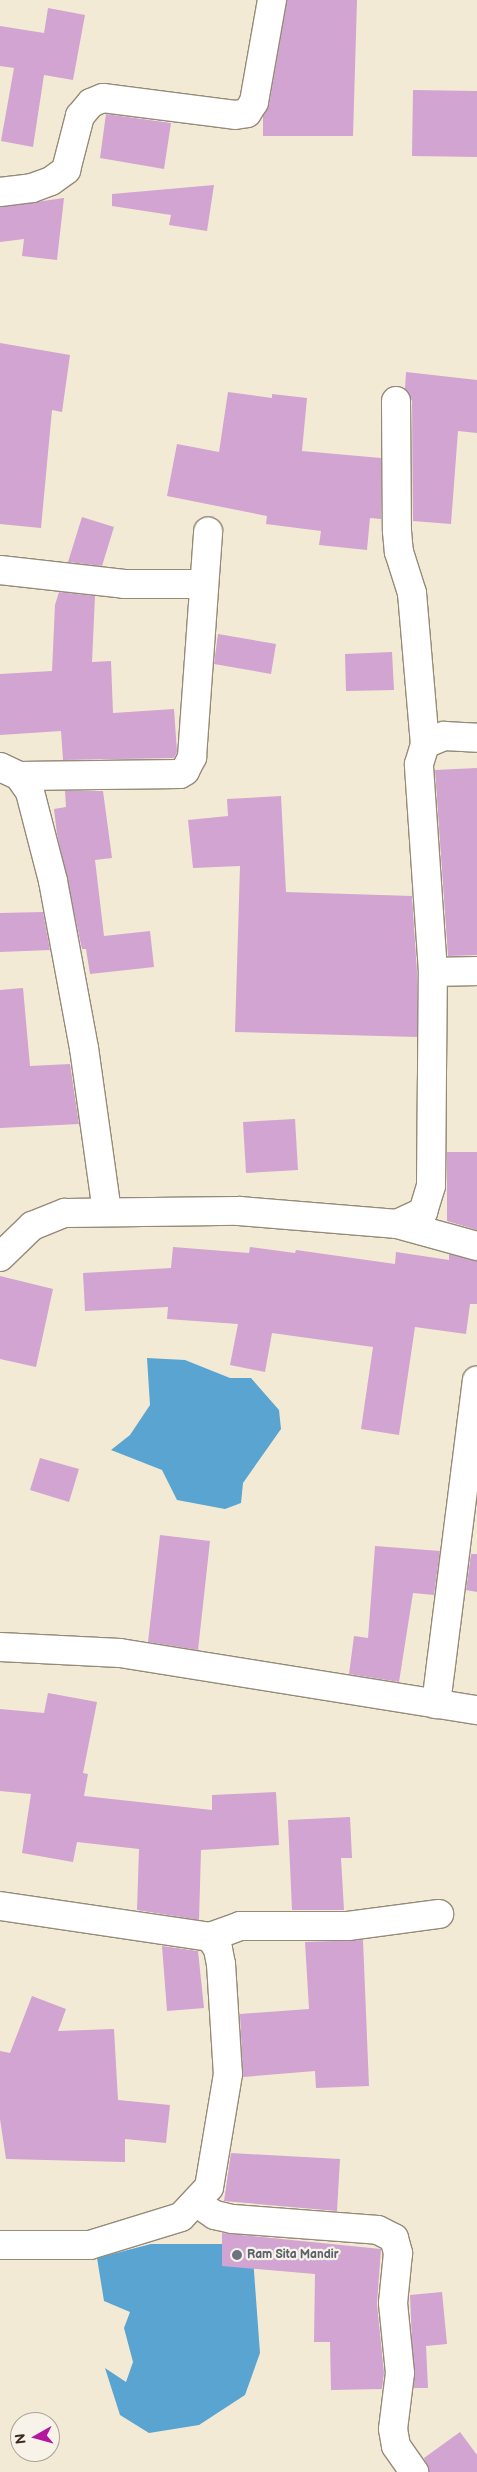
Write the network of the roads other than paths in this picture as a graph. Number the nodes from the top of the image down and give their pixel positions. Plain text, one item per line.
1 (272, 0) edge
2 (0, 192) edge
3 (396, 401) dead end
4 (208, 532) dead end
5 (0, 570) edge
6 (203, 584) junction
7 (477, 738) edge
8 (425, 744) junction
9 (9, 772) edge
10 (477, 971) edge
11 (433, 972) junction
12 (107, 1211) junction
13 (397, 1224) junction
14 (477, 1246) edge
15 (0, 1258) edge
16 (477, 1381) edge
17 (0, 1647) edge
18 (436, 1704) junction
19 (477, 1710) edge
20 (0, 1906) edge
21 (439, 1914) dead end
22 (210, 1936) junction
23 (197, 2204) junction
24 (0, 2246) edge
25 (414, 2472) edge

1 - 2 street
3 - 8 street
4 - 6 street
5 - 6 street
6 - 9 street
7 - 8 street
8 - 11 street
9 - 12 street
10 - 11 street
11 - 13 street
12 - 13 street
12 - 15 street
13 - 14 street
16 - 18 street
17 - 18 street
18 - 19 street
20 - 22 street
21 - 22 street
22 - 23 street
23 - 24 street
23 - 25 street

